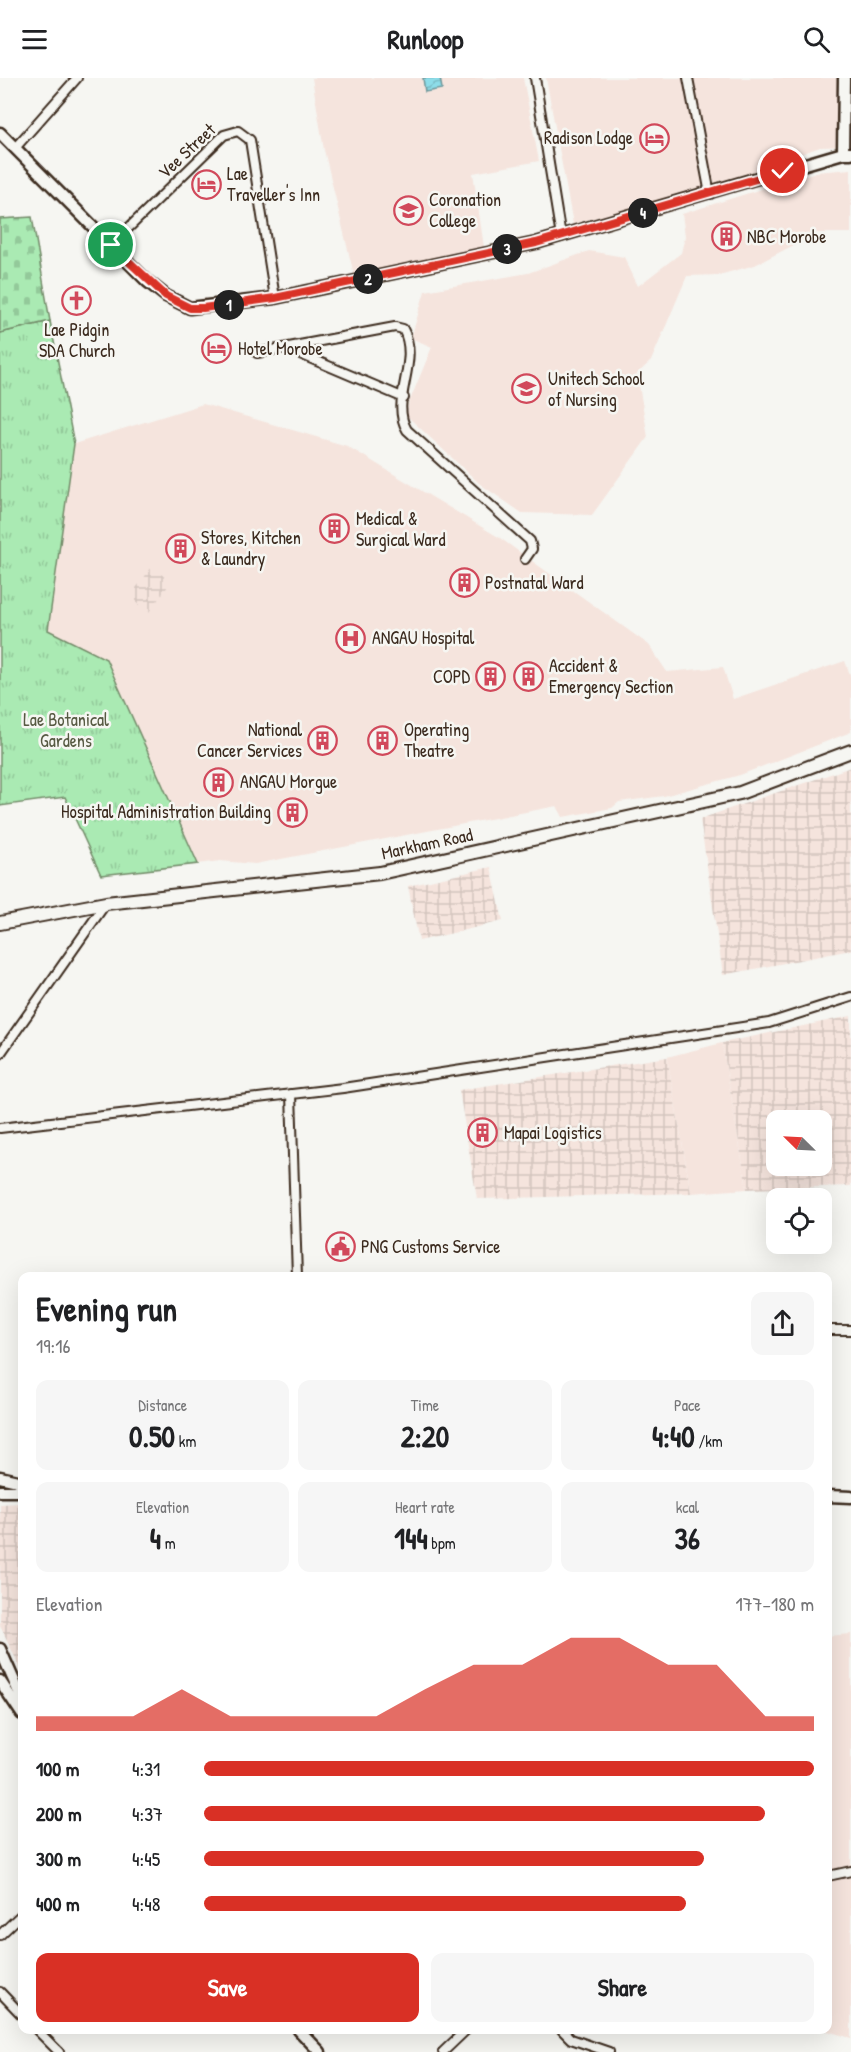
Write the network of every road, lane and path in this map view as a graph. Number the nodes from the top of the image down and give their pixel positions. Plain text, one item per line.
1 (77, 78) edge
2 (535, 78) edge
3 (688, 78) edge
4 (844, 78) edge
5 (0, 133) edge
6 (15, 148) junction
7 (847, 153) edge
8 (710, 194) junction
9 (561, 237) junction
10 (111, 245) junction
11 (275, 298) junction
12 (285, 348) junction
13 (256, 353) dead end
14 (404, 398) junction
15 (525, 560) dead end
16 (851, 751) edge
17 (106, 903) junction
18 (0, 923) edge
19 (851, 997) edge
20 (0, 1054) edge
21 (291, 1094) junction
22 (0, 1128) edge
23 (297, 1272) edge
24 (832, 1330) edge
25 (851, 1330) edge
26 (0, 1477) edge
27 (18, 1481) edge
28 (0, 1491) edge
29 (18, 1491) edge
30 (832, 1496) edge
31 (851, 1497) edge
32 (0, 1649) edge
33 (0, 1681) edge
34 (18, 1690) edge
35 (18, 1708) edge
36 (851, 1871) edge
37 (832, 1875) edge
38 (18, 1918) edge
39 (0, 1935) edge
40 (0, 1992) edge
41 (18, 2011) edge
42 (41, 2034) edge
43 (303, 2034) edge
44 (462, 2034) edge
45 (566, 2034) edge
46 (59, 2052) edge
47 (320, 2052) edge
48 (443, 2052) edge
49 (609, 2052) edge

1 - 6 street
2 - 9 street
3 - 8 street
4 - 7 street
5 - 6 street
6 - 10 street
7 - 8 street
8 - 9 street
9 - 11 street
10 - 11 street
10 - 11 street, Vee Street
12 - 13 street
12 - 14 street
12 - 14 street
14 - 15 street
16 - 17 main road, Markham Road
17 - 18 main road, Markham Road
17 - 20 street
19 - 21 street
21 - 22 street
21 - 23 street
24 - 25 street
26 - 27 street
28 - 29 street
30 - 31 street
32 - 34 street
33 - 35 street
36 - 37 street
38 - 39 street
40 - 41 street
42 - 46 street
43 - 47 street
44 - 48 street
45 - 49 street

